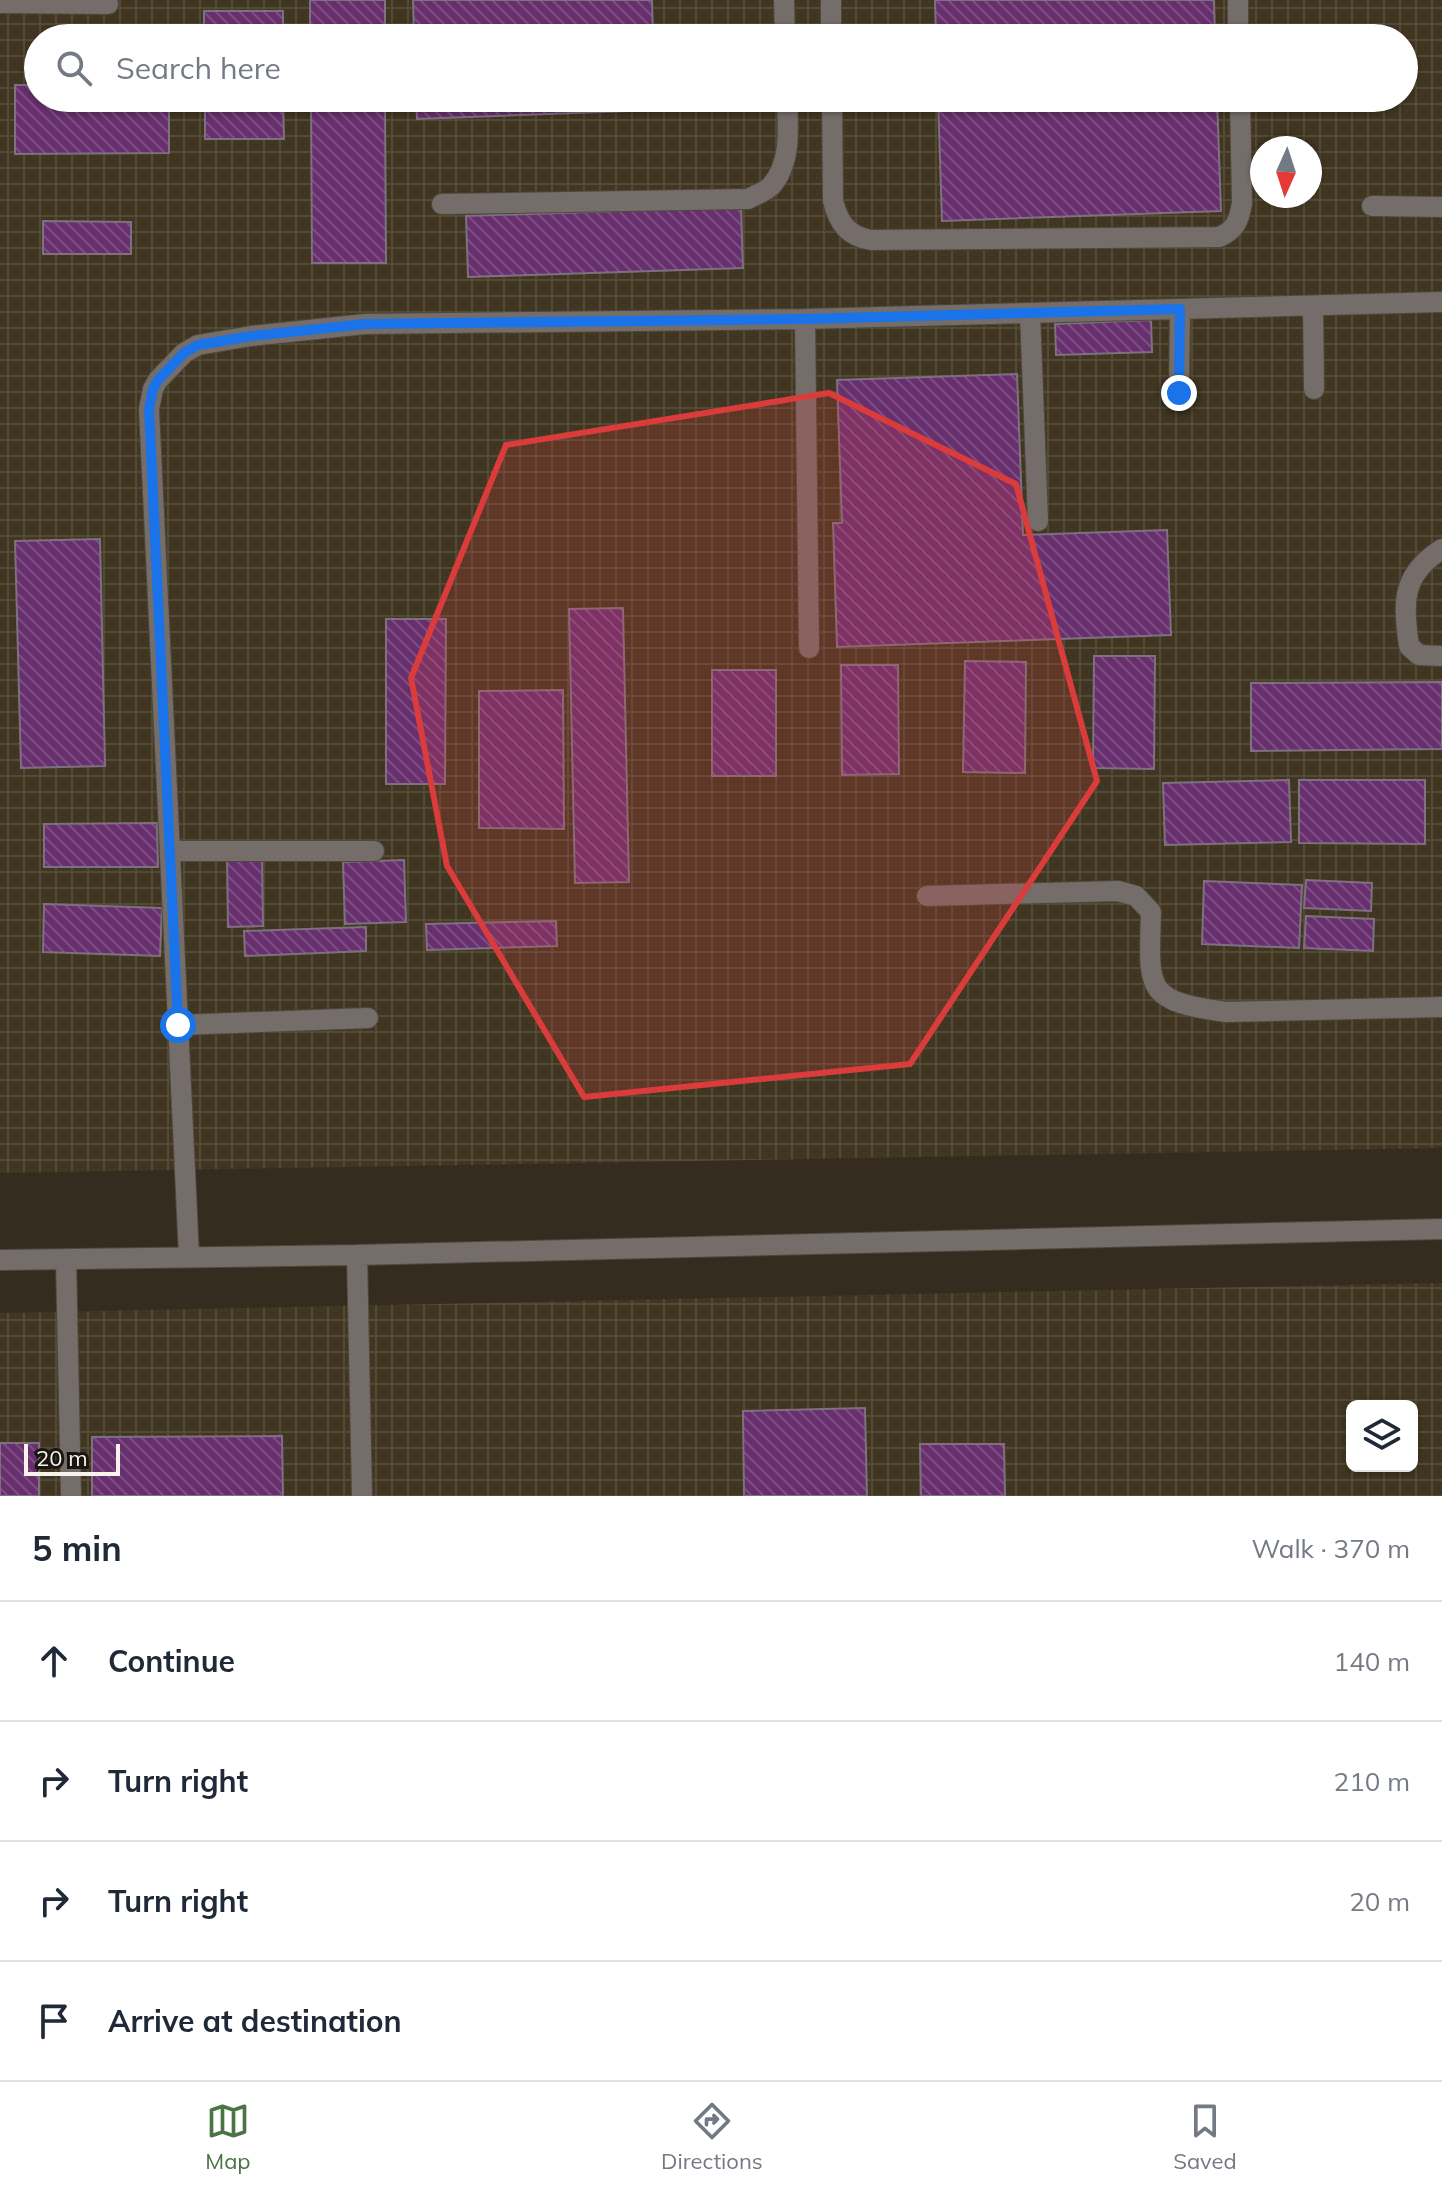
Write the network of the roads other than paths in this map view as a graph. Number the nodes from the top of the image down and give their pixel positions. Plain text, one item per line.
1 (784, 0) edge
2 (831, 0) edge
3 (1238, 0) edge
4 (0, 3) edge
5 (108, 4) dead end
6 (785, 24) edge
7 (831, 24) edge
8 (1238, 24) edge
9 (787, 112) edge
10 (832, 112) edge
11 (1240, 112) edge
12 (442, 204) dead end
13 (1372, 206) dead end
14 (1442, 207) edge
15 (1442, 302) edge
16 (1313, 306) junction
17 (1180, 309) junction
18 (1030, 313) junction
19 (805, 319) junction
20 (1314, 389) dead end
21 (1179, 393) dead end
22 (1038, 521) dead end
23 (1442, 549) edge
24 (809, 648) dead end
25 (1442, 656) edge
26 (170, 851) junction
27 (374, 851) dead end
28 (927, 896) dead end
29 (1442, 1007) edge
30 (368, 1018) dead end
31 (178, 1025) junction
32 (1442, 1229) edge
33 (357, 1255) junction
34 (189, 1256) junction
35 (66, 1259) junction
36 (0, 1260) edge
37 (71, 1496) edge
38 (362, 1496) edge

1 - 6 street
2 - 7 street
3 - 8 street
4 - 5 street
9 - 12 street
10 - 11 street
13 - 14 street
15 - 16 street
16 - 17 street
16 - 20 street
17 - 18 street
17 - 21 street
18 - 19 street
18 - 22 street
19 - 24 street
19 - 26 street
23 - 25 street
26 - 27 street
26 - 31 street
28 - 29 street
30 - 31 street
31 - 34 street
32 - 33 street
33 - 34 street
33 - 38 street
34 - 35 street
35 - 36 street
35 - 37 street

